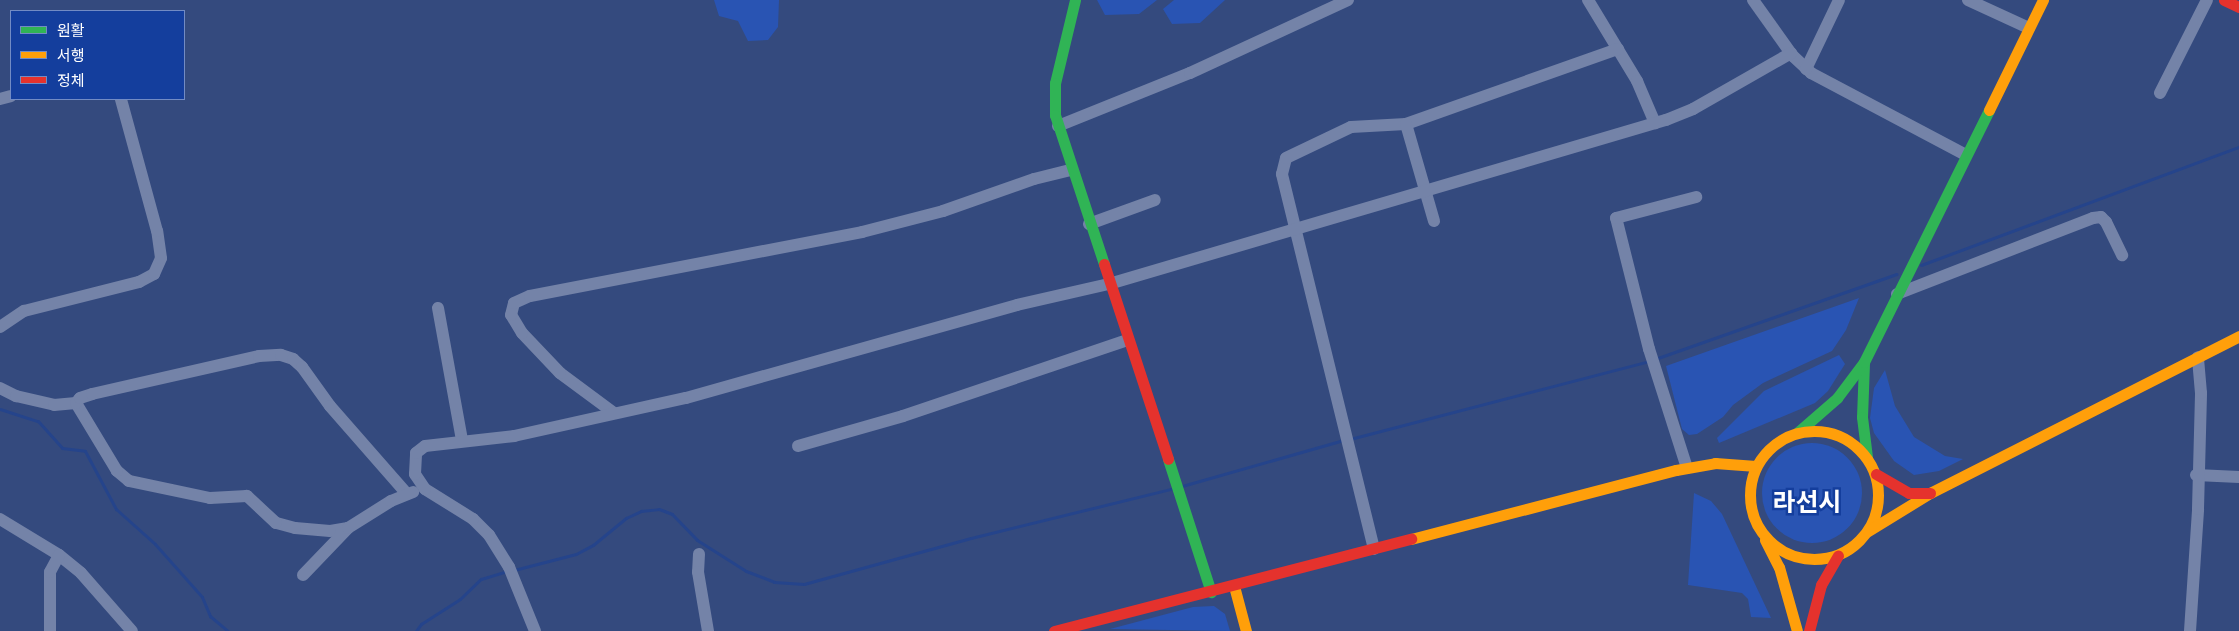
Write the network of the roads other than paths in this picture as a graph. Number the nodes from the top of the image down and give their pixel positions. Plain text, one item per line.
1 (1075, 0) edge
2 (1348, 0) edge
3 (1588, 0) edge
4 (1753, 0) edge
5 (1839, 0) edge
6 (1968, 0) edge
7 (2044, 0) edge
8 (2207, 0) edge
9 (2224, 0) edge
10 (2239, 7) edge
11 (2029, 28) junction
12 (1618, 49) junction
13 (1791, 53) junction
14 (1806, 69) junction
15 (2160, 93) dead end
16 (121, 100) edge
17 (1656, 123) junction
18 (1406, 124) junction
19 (1058, 126) junction
20 (1966, 155) junction
21 (1071, 170) junction
22 (1424, 190) junction
23 (1696, 197) dead end
24 (1155, 200) dead end
25 (1434, 221) dead end
26 (1089, 224) junction
27 (1296, 228) junction
28 (2122, 255) dead end
29 (1109, 284) junction
30 (1897, 294) junction
31 (438, 308) dead end
32 (0, 327) edge
33 (2239, 336) edge
34 (1128, 340) junction
35 (2198, 357) junction
36 (1864, 362) junction
37 (0, 388) edge
38 (76, 403) junction
39 (614, 413) junction
40 (1798, 432) junction
41 (462, 440) junction
42 (798, 446) dead end
43 (1866, 456) junction
44 (1756, 466) junction
45 (1687, 468) junction
46 (1876, 474) junction
47 (2196, 475) junction
48 (2239, 477) edge
49 (425, 489) junction
50 (1930, 493) junction
51 (407, 494) junction
52 (0, 519) edge
53 (348, 528) junction
54 (1868, 531) junction
55 (1762, 534) junction
56 (1374, 549) junction
57 (700, 554) dead end
58 (59, 555) junction
59 (1838, 555) junction
60 (303, 574) dead end
61 (1234, 586) junction
62 (1211, 592) junction
63 (50, 631) edge
64 (132, 631) edge
65 (535, 631) edge
66 (708, 631) edge
67 (1054, 631) edge
68 (1246, 631) edge
69 (1797, 631) edge
70 (1809, 631) edge
71 (2190, 631) edge

1 - 19 main road
2 - 19 street
3 - 12 street
4 - 13 street
5 - 14 street
6 - 11 street
7 - 11 main road
8 - 15 street
9 - 10 main road
11 - 20 main road
12 - 17 street
12 - 18 street
13 - 14 street
13 - 17 street
14 - 20 street
16 - 32 street
17 - 22 street
18 - 22 street
18 - 27 street
19 - 21 main road
20 - 30 main road
21 - 26 main road
21 - 39 street
22 - 25 street
22 - 27 street
23 - 45 street
24 - 26 street
26 - 29 main road
27 - 29 street
27 - 56 street
28 - 30 street
29 - 34 main road
29 - 39 street
30 - 36 main road
31 - 41 street
33 - 35 main road
34 - 42 street
34 - 62 main road
35 - 47 street
35 - 50 main road
36 - 40 main road
36 - 43 main road
37 - 38 street
38 - 51 street
38 - 53 street
39 - 41 street
40 - 43 main road
40 - 44 main road
41 - 49 street
43 - 46 main road
44 - 45 main road
44 - 55 main road
45 - 56 main road
46 - 50 main road
46 - 54 main road
47 - 48 street
47 - 71 street
49 - 51 street
49 - 65 street
50 - 54 main road
51 - 53 street
52 - 58 street
53 - 60 street
54 - 59 main road
55 - 59 main road
55 - 69 main road
56 - 61 main road
57 - 66 street
58 - 63 street
58 - 64 street
59 - 70 main road
61 - 62 main road
61 - 68 main road
62 - 67 main road

